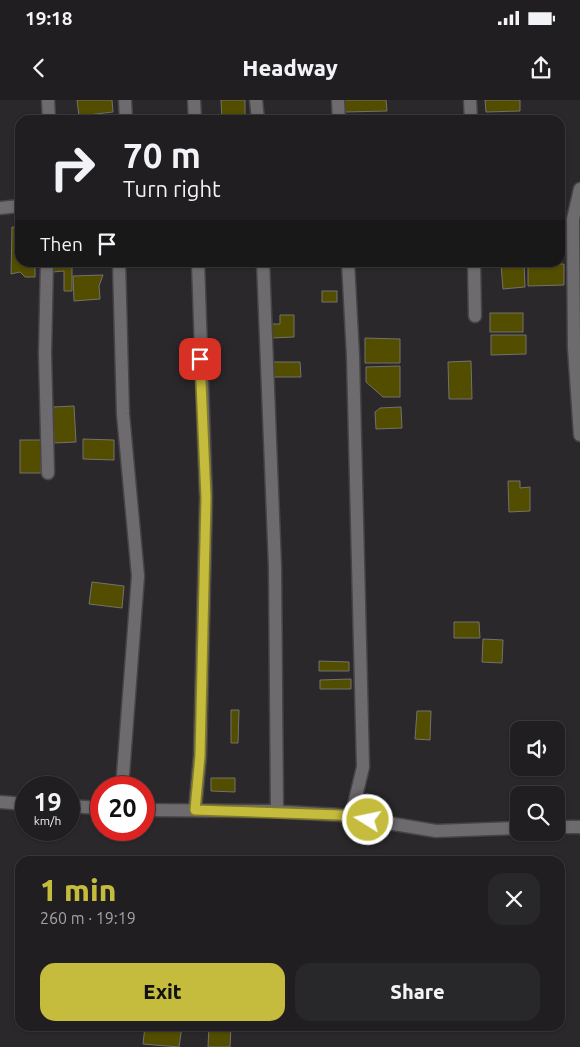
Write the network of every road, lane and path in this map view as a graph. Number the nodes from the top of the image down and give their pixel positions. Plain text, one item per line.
1 (48, 100) edge
2 (125, 100) edge
3 (194, 100) edge
4 (256, 100) edge
5 (338, 100) edge
6 (470, 100) edge
7 (49, 115) edge
8 (126, 115) edge
9 (195, 115) edge
10 (258, 115) edge
11 (339, 115) edge
12 (471, 115) edge
13 (580, 189) edge
14 (15, 206) edge
15 (0, 208) edge
16 (48, 267) edge
17 (119, 267) edge
18 (198, 267) edge
19 (264, 267) edge
20 (348, 267) edge
21 (474, 267) edge
22 (475, 316) dead end
23 (577, 348) edge
24 (580, 435) edge
25 (48, 473) dead end
26 (123, 776) edge
27 (0, 802) edge
28 (15, 803) edge
29 (155, 810) edge
30 (195, 810) junction
31 (277, 811) junction
32 (351, 816) junction
33 (565, 827) edge
34 (580, 827) edge
35 (510, 828) edge

1 - 7 street
2 - 8 street
3 - 9 street
4 - 10 street
5 - 11 street
6 - 12 street
13 - 23 street
14 - 15 street
16 - 25 street
17 - 26 street
18 - 30 street
19 - 31 street
20 - 32 street
21 - 22 street
23 - 24 street
27 - 28 street
29 - 30 street
30 - 31 street
31 - 32 street
32 - 35 street
33 - 34 street

